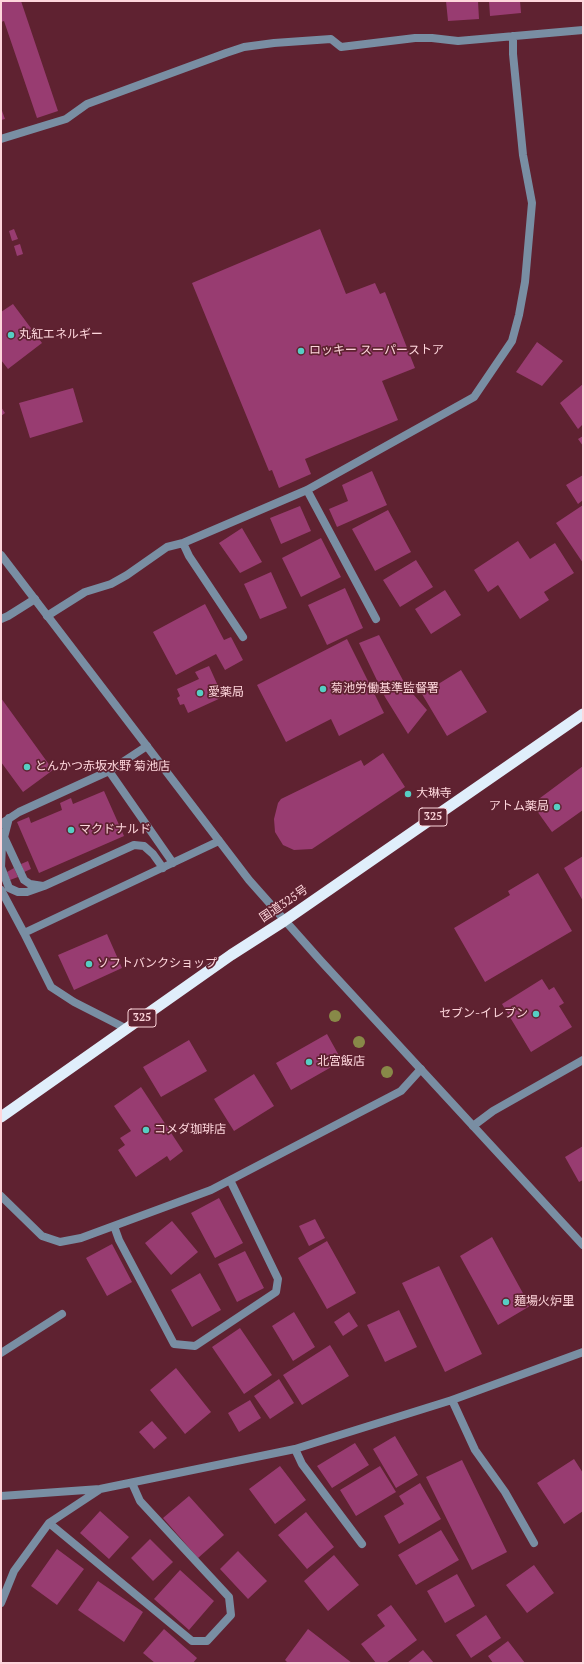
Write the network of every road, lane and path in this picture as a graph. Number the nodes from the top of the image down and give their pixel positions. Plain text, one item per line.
1 (583, 30) edge
2 (513, 36) junction
3 (1, 139) edge
4 (307, 490) junction
5 (182, 543) junction
6 (1, 555) edge
7 (34, 600) junction
8 (47, 616) junction
9 (1, 619) edge
10 (376, 620) dead end
11 (243, 638) dead end
12 (582, 717) edge
13 (147, 746) junction
14 (109, 771) junction
15 (9, 818) junction
16 (1, 824) edge
17 (4, 837) junction
18 (220, 841) junction
19 (173, 864) junction
20 (163, 868) junction
21 (44, 886) junction
22 (1, 890) edge
23 (284, 921) junction
24 (24, 933) junction
25 (127, 1029) junction
26 (583, 1060) edge
27 (421, 1069) junction
28 (1, 1117) edge
29 (473, 1126) junction
30 (230, 1180) junction
31 (1, 1196) edge
32 (114, 1226) junction
33 (583, 1245) edge
34 (62, 1314) dead end
35 (583, 1352) edge
36 (1, 1353) edge
37 (452, 1400) junction
38 (295, 1449) junction
39 (132, 1483) junction
40 (100, 1489) junction
41 (1, 1496) edge
42 (50, 1523) junction
43 (534, 1543) dead end
44 (362, 1544) dead end
45 (1, 1603) edge

1 - 2 street
2 - 3 street
2 - 4 street
4 - 5 street
4 - 10 street
5 - 8 street
5 - 11 street
6 - 7 street
7 - 8 street
7 - 9 street
8 - 13 street
12 - 23 highway, 国道325号 / 325
13 - 14 street
13 - 18 street
14 - 15 street
14 - 19 street
15 - 16 street
15 - 17 street
17 - 21 street
17 - 21 street
18 - 19 street
18 - 23 street
19 - 20 street
20 - 21 street
20 - 24 street
22 - 24 street
23 - 25 highway, 国道325号 / 325
23 - 27 street
24 - 25 street
25 - 28 highway, 国道325号 / 325
26 - 29 street
27 - 29 street
27 - 30 street
29 - 33 street
30 - 32 street
30 - 32 street
31 - 32 street
34 - 36 street
35 - 37 street
37 - 38 street
37 - 43 street
38 - 39 street
38 - 44 street
39 - 40 street
39 - 42 street
40 - 41 street
40 - 42 street
42 - 45 street

